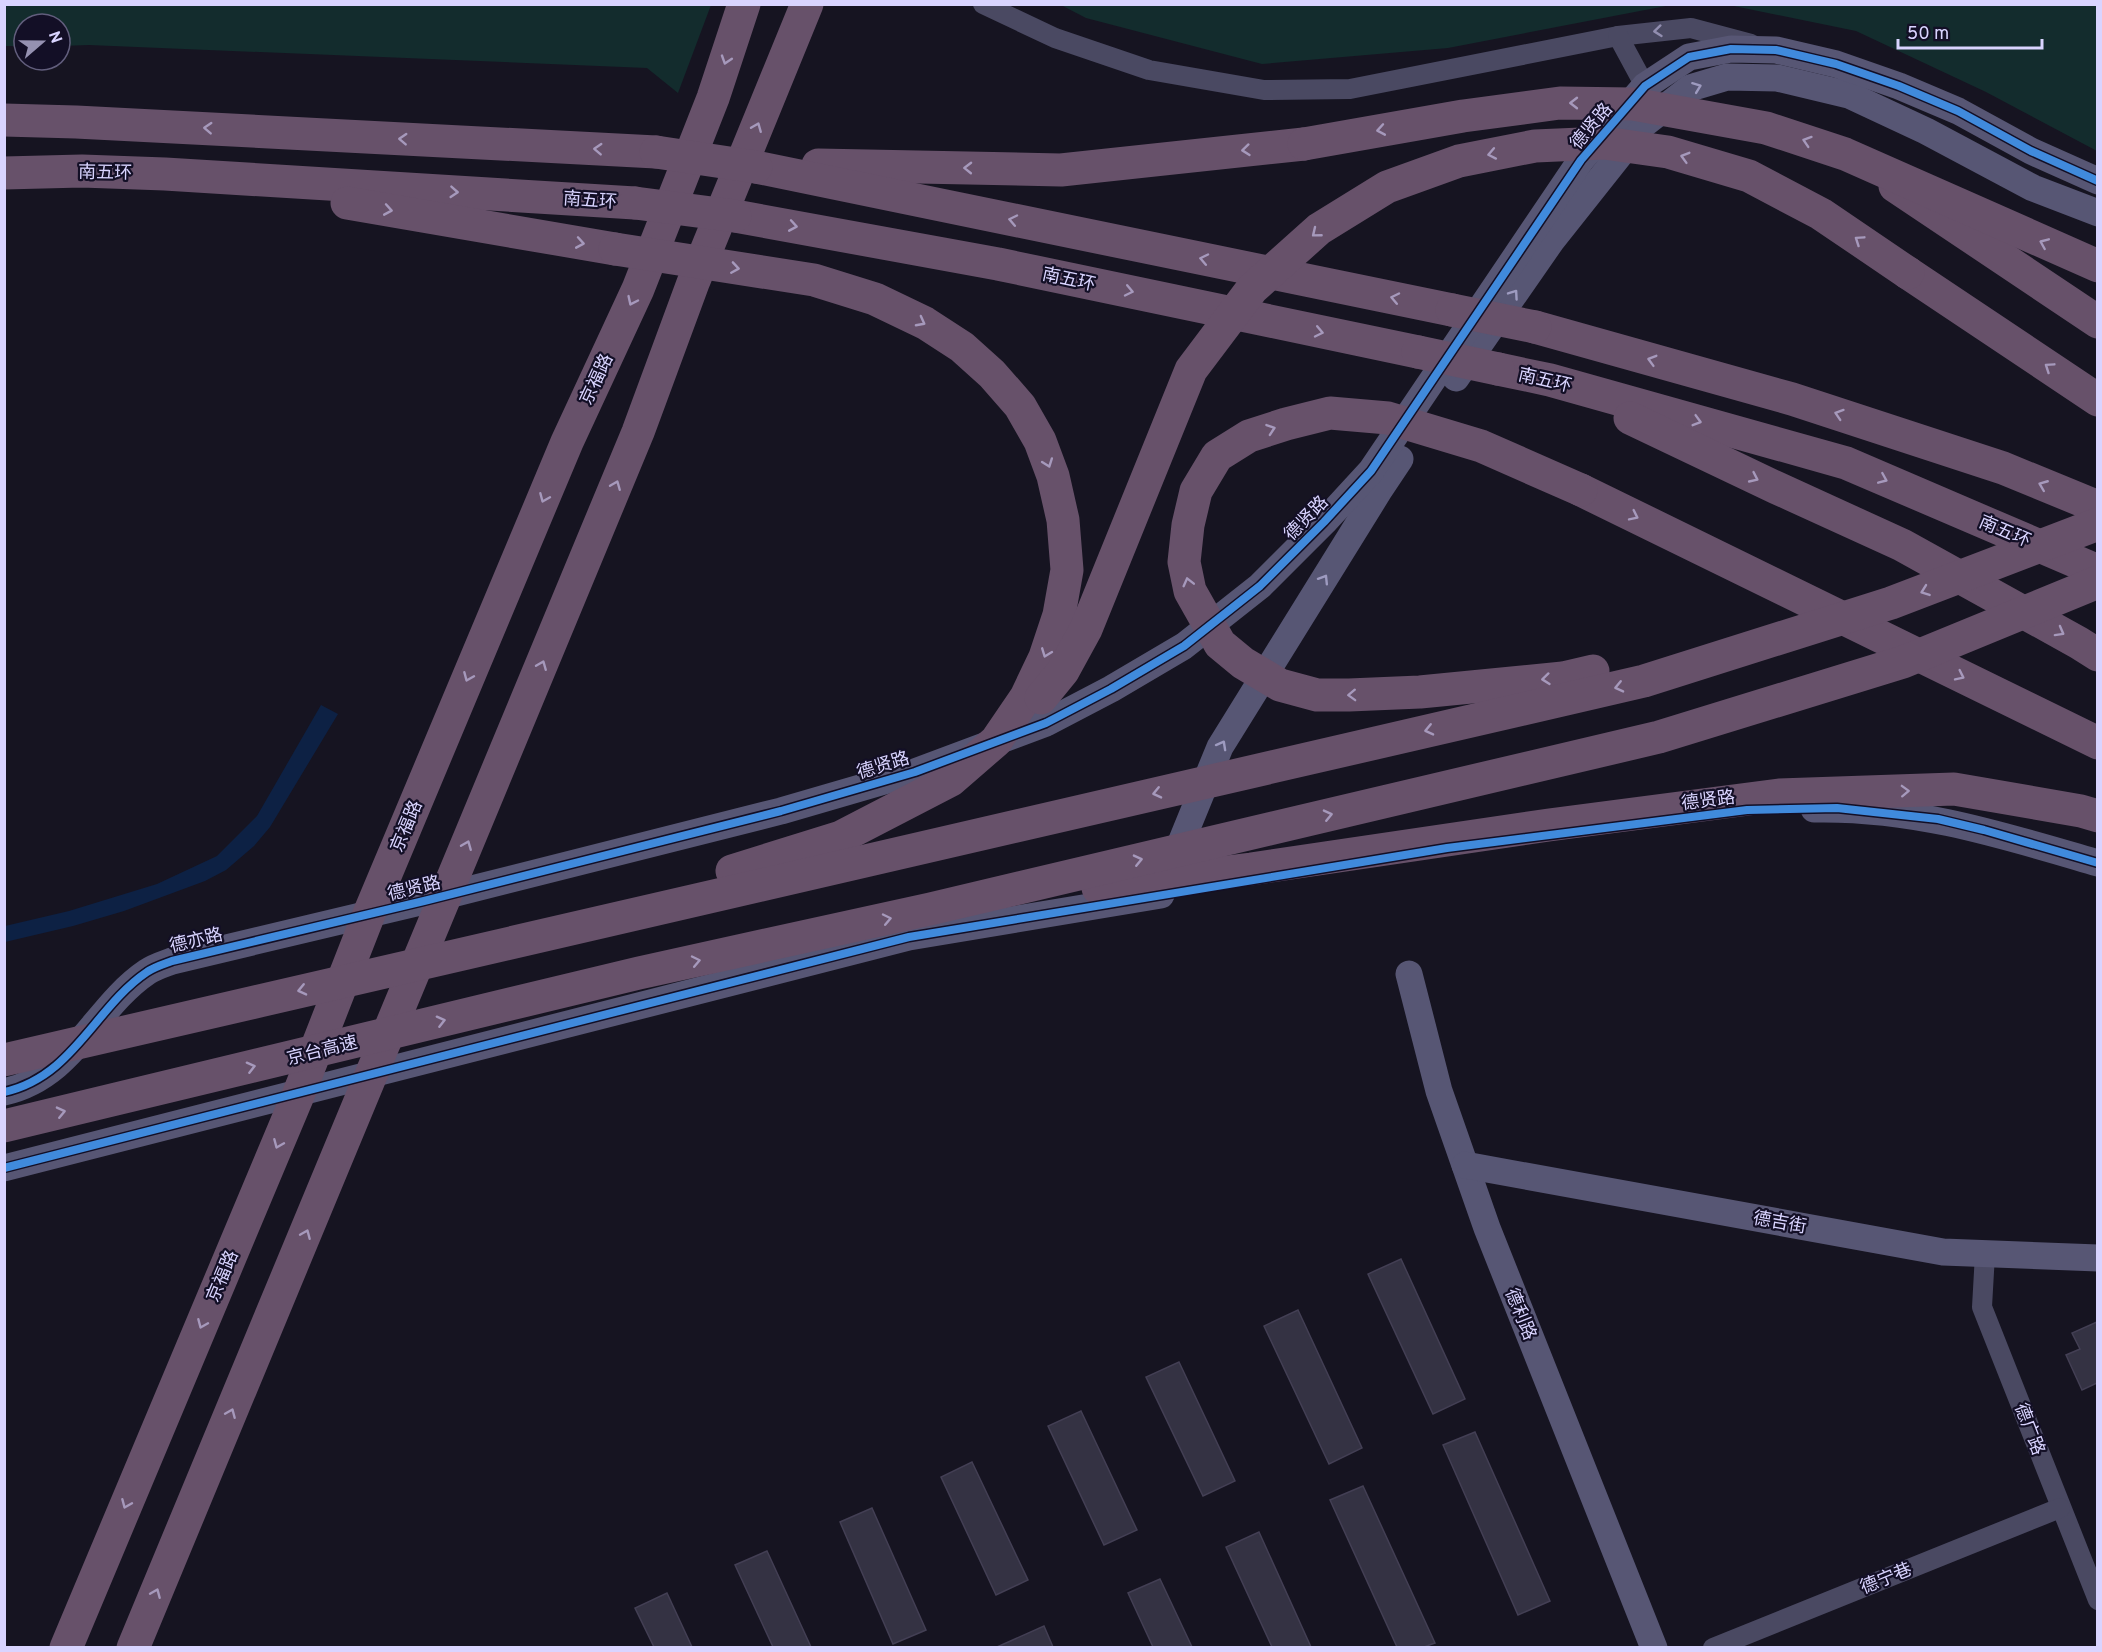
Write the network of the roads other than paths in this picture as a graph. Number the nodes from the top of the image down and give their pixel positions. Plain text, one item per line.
1 (744, 4) edge
2 (807, 4) edge
3 (983, 4) edge
4 (1618, 36) junction
5 (1776, 50) junction
6 (1646, 86) junction
7 (4, 120) edge
8 (1855, 159) junction
9 (756, 167) junction
10 (4, 173) edge
11 (165, 174) junction
12 (2097, 181) edge
13 (2097, 213) edge
14 (2097, 266) edge
15 (2097, 322) edge
16 (1550, 380) junction
17 (2097, 399) edge
18 (2097, 507) edge
19 (2097, 524) edge
20 (2097, 571) edge
21 (2097, 582) edge
22 (1891, 603) junction
23 (2097, 655) edge
24 (996, 741) junction
25 (2097, 743) edge
26 (2097, 816) edge
27 (2097, 863) edge
28 (446, 895) junction
29 (1160, 896) junction
30 (930, 909) junction
31 (369, 914) junction
32 (480, 949) junction
33 (1409, 974) dead end
34 (4, 1060) edge
35 (373, 1074) junction
36 (4, 1092) edge
37 (299, 1093) junction
38 (4, 1126) edge
39 (1466, 1165) junction
40 (4, 1168) edge
41 (1985, 1254) junction
42 (2097, 1258) edge
43 (2060, 1508) junction
44 (2097, 1600) edge
45 (66, 1647) edge
46 (133, 1647) edge
47 (1654, 1647) edge
48 (1713, 1647) edge

1 -> 31 highway, 京福路
28 -> 2 highway
3 - 4 street
5 -> 4 street
4 - 6 street
5 - 6 street, 德贤路
5 - 12 street, 德贤路
6 - 28 street, 德贤路
9 -> 7 highway, bridge
8 -> 9 highway, bridge
14 -> 8 highway, bridge
8 - 15 highway, bridge
18 -> 9 highway, bridge
10 - 11 highway, 南五环
11 -> 16 highway, 南五环, bridge
11 -> 24 highway, bridge
29 -> 13 street
16 -> 20 highway, 南五环
16 -> 23 highway
17 -> 24 highway, bridge
19 -> 22 highway, bridge
30 -> 21 highway, bridge
22 -> 25 highway, bridge
22 -> 32 highway, bridge
24 - 32 highway, bridge
30 -> 26 highway, bridge
27 - 29 street, 德贤路
28 - 31 street, 德贤路
28 - 35 highway
29 - 35 street, 德贤路
38 -> 30 highway, 京台高速, bridge
31 - 36 street, 德亦路
31 - 37 highway, 京福路
32 -> 34 highway, bridge
33 - 39 street, 德利路
35 - 37 street, 德贤路
46 -> 35 highway
37 - 40 street
37 -> 45 highway, 京福路
39 - 41 street, 德吉街
39 - 47 street, 德利路
41 - 42 street, 德吉街
41 - 43 street, 德广路
43 - 44 street, 德广路
43 - 48 street, 德宁巷

